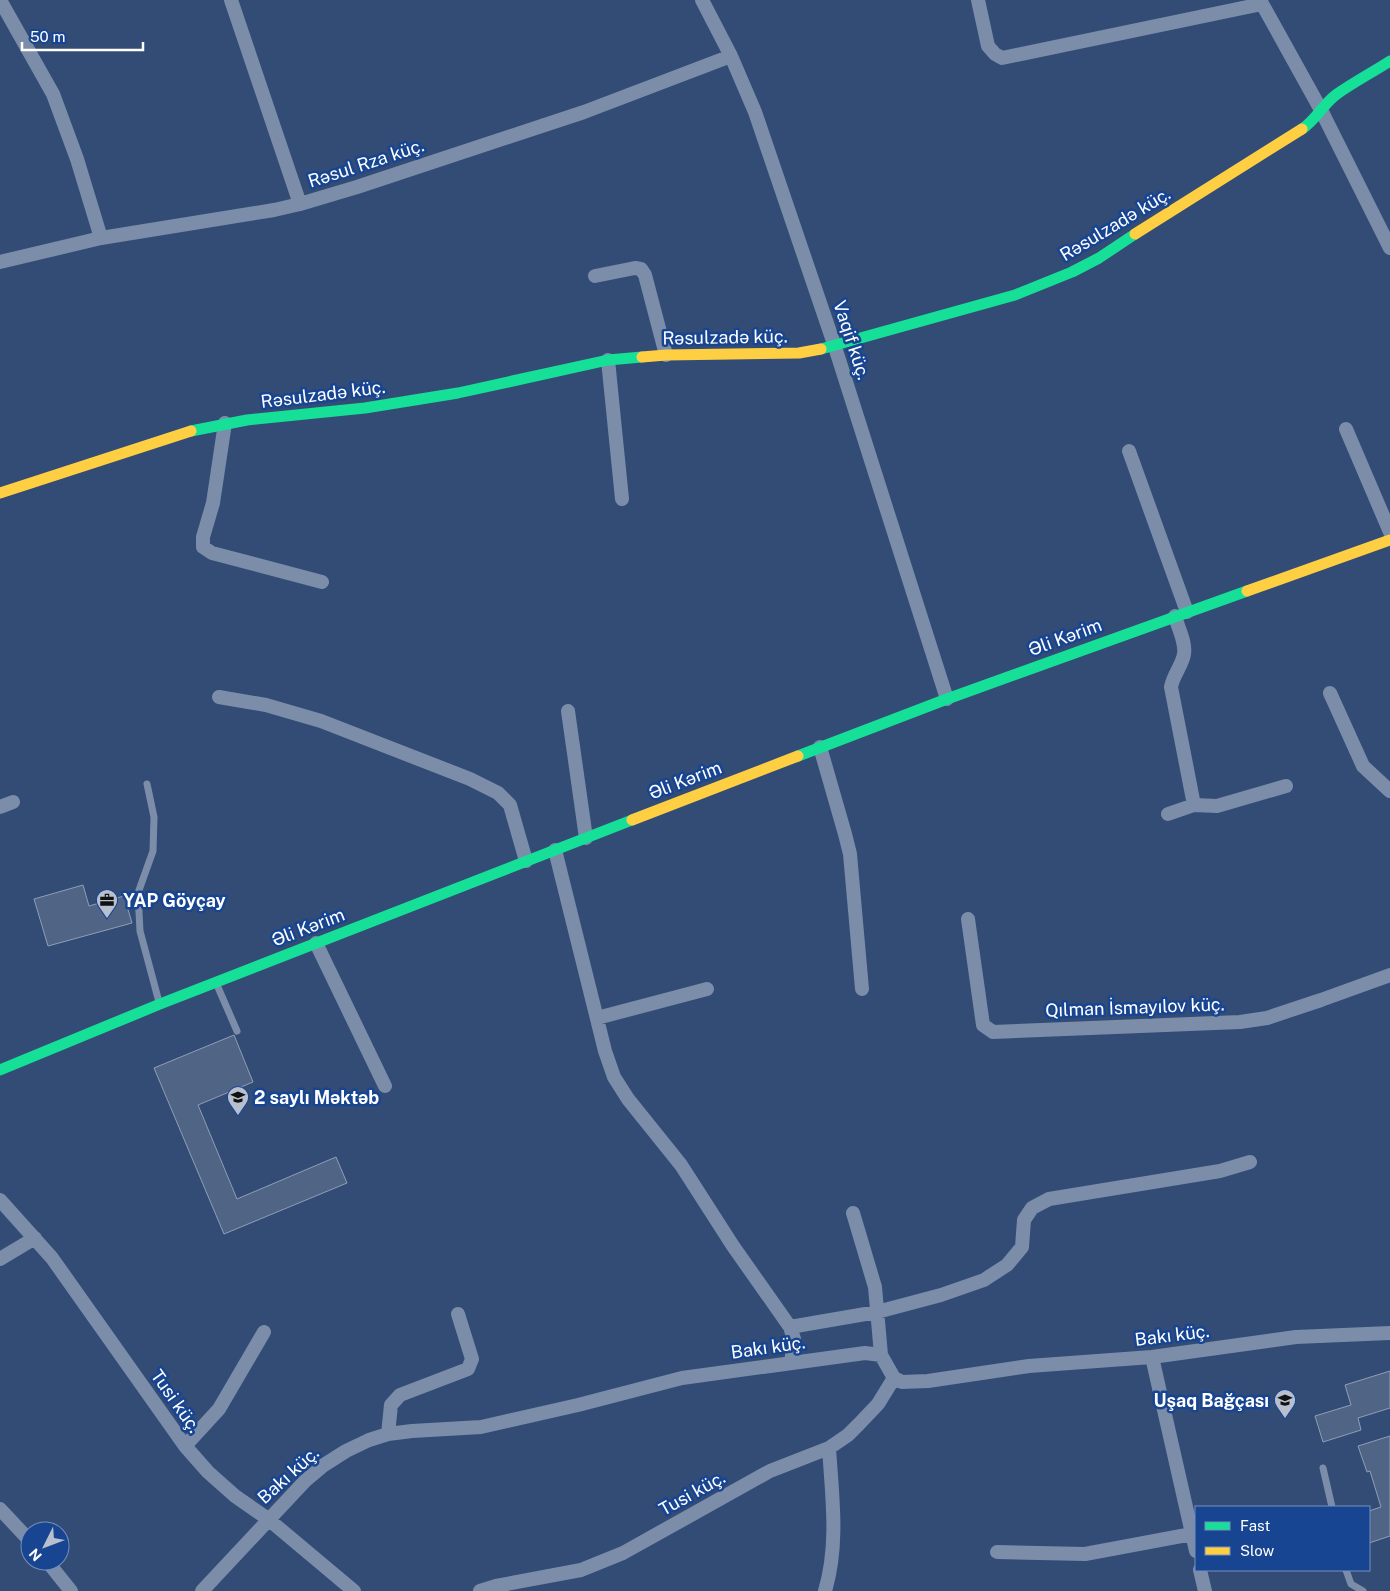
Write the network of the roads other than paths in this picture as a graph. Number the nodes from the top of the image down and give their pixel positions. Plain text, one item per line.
1 (0, 0) edge
2 (231, 0) edge
3 (702, 0) edge
4 (978, 0) edge
5 (1261, 2) edge
6 (732, 56) junction
7 (1390, 62) edge
8 (1322, 110) junction
9 (300, 204) junction
10 (100, 238) junction
11 (1390, 248) edge
12 (0, 262) edge
13 (595, 276) dead end
14 (834, 344) junction
15 (666, 355) junction
16 (608, 360) junction
17 (225, 424) junction
18 (1346, 430) dead end
19 (1129, 451) dead end
20 (0, 493) edge
21 (622, 499) dead end
22 (1390, 532) edge
23 (1390, 540) edge
24 (322, 582) dead end
25 (1181, 614) junction
26 (1330, 693) dead end
27 (219, 697) dead end
28 (947, 699) junction
29 (568, 711) dead end
30 (820, 747) junction
31 (146, 784) dead end
32 (1286, 786) dead end
33 (1390, 791) edge
34 (1194, 805) junction
35 (1168, 814) dead end
36 (586, 838) junction
37 (555, 850) junction
38 (526, 861) junction
39 (968, 919) dead end
40 (316, 943) junction
41 (1390, 975) edge
42 (216, 982) junction
43 (707, 989) dead end
44 (862, 989) dead end
45 (160, 1004) junction
46 (597, 1018) junction
47 (237, 1031) dead end
48 (0, 1070) edge
49 (385, 1086) dead end
50 (1250, 1162) dead end
51 (0, 1200) edge
52 (853, 1213) dead end
53 (35, 1238) junction
54 (0, 1259) edge
55 (877, 1312) junction
56 (458, 1314) dead end
57 (790, 1327) junction
58 (264, 1332) dead end
59 (1390, 1333) edge
60 (880, 1355) junction
61 (1152, 1357) junction
62 (791, 1362) junction
63 (894, 1378) junction
64 (388, 1434) junction
65 (185, 1446) junction
66 (829, 1448) junction
67 (1323, 1468) dead end
68 (1332, 1506) edge
69 (0, 1508) edge
70 (268, 1519) junction
71 (20, 1530) edge
72 (1192, 1534) junction
73 (1195, 1547) edge
74 (997, 1552) dead end
75 (55, 1571) edge
76 (1200, 1571) edge
77 (1346, 1571) edge
78 (71, 1591) edge
79 (202, 1591) edge
80 (354, 1591) edge
81 (480, 1591) edge
82 (825, 1591) edge
83 (1205, 1591) edge
84 (1364, 1591) edge

1 - 10 street
2 - 9 street
3 - 6 street, Vaqif küç.
4 - 5 street
5 - 8 street
6 - 9 street, Rəsul Rza küç.
6 - 14 street, Vaqif küç.
7 - 8 street, Rəsulzadə küç.
8 - 11 street
8 - 14 street, Rəsulzadə küç.
9 - 10 street, Rəsul Rza küç.
10 - 12 street, Rəsul Rza küç.
13 - 15 street
14 - 15 street, Rəsulzadə küç.
14 - 28 street, Vaqif küç.
15 - 16 street, Rəsulzadə küç.
16 - 17 street, Rəsulzadə küç.
16 - 21 street
17 - 20 street, Rəsulzadə küç.
17 - 24 street
18 - 22 street
19 - 25 street
23 - 25 street, Əli Kərim
25 - 28 street, Əli Kərim
25 - 34 street
26 - 33 street
27 - 38 street
28 - 30 street, Əli Kərim
29 - 36 street
30 - 36 street, Əli Kərim
30 - 44 street
31 - 45 lane
32 - 34 street
34 - 35 street
36 - 37 street, Əli Kərim
37 - 38 street, Əli Kərim
37 - 46 street
38 - 40 street, Əli Kərim
39 - 41 street, Qılman İsmayılov küç.
40 - 42 street, Əli Kərim
40 - 49 street
42 - 45 street, Əli Kərim
42 - 47 lane
43 - 46 street
45 - 48 street, Əli Kərim
46 - 57 street
50 - 55 street
51 - 53 street, Tusi küç.
52 - 55 street
53 - 54 street
53 - 65 street, Tusi küç.
55 - 57 street
55 - 60 street
56 - 64 street
57 - 62 street
58 - 65 street
59 - 61 street, Bakı küç.
60 - 62 street, Bakı küç.
60 - 63 street
61 - 63 street, Bakı küç.
61 - 72 street
62 - 64 street, Bakı küç.
63 - 66 street, Tusi küç.
64 - 70 street, Bakı küç.
65 - 70 street, Tusi küç.
66 - 81 street, Tusi küç.
66 - 82 street
67 - 68 lane
69 - 71 street
70 - 79 street, Bakı küç.
70 - 80 street, Tusi küç.
72 - 73 street
72 - 74 street
75 - 78 street
76 - 83 street
77 - 84 lane

